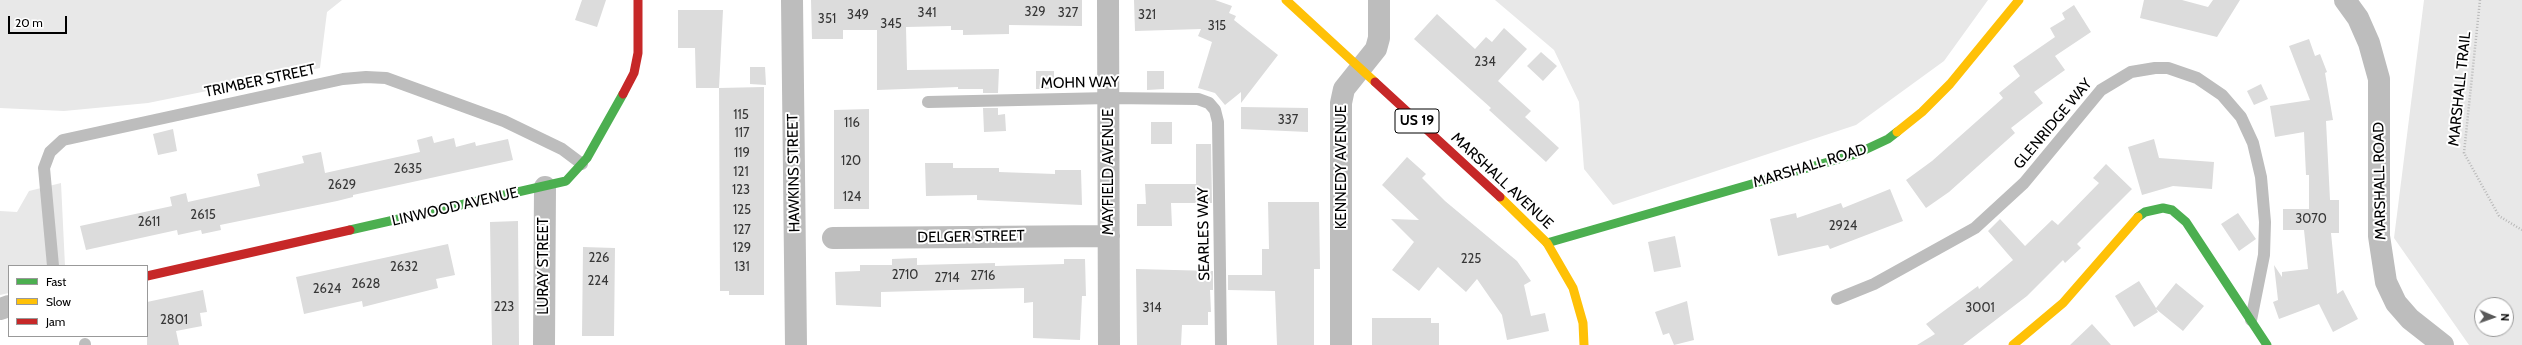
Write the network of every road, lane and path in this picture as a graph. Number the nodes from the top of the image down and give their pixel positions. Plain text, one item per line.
1 (638, 0) edge
2 (792, 0) edge
3 (1108, 0) edge
4 (1286, 0) edge
5 (1379, 0) edge
6 (2019, 0) edge
7 (2345, 0) edge
8 (2480, 0) edge
9 (1360, 68) junction
10 (1109, 98) junction
11 (928, 102) dead end
12 (1218, 122) joint
13 (582, 164) junction
14 (545, 187) junction
15 (2522, 230) edge
16 (1109, 236) junction
17 (833, 238) dead end
18 (1547, 243) junction
19 (53, 265) edge
20 (148, 276) edge
21 (1837, 299) dead end
22 (2250, 322) junction
23 (544, 345) edge
24 (796, 345) edge
25 (1109, 345) edge
26 (1221, 345) edge
27 (1341, 345) edge
28 (1584, 345) edge
29 (2013, 345) edge
30 (2267, 345) edge
31 (2443, 345) edge

1 - 13 street, LINWOOD AVENUE
2 - 24 street, HAWKINS STREET
3 - 10 street, MAYFIELD AVENUE
4 - 9 street, MARSHALL AVENUE / US 19
5 - 9 street, KENNEDY AVENUE
6 - 18 street, MARSHALL ROAD
7 - 31 street, MARSHALL ROAD
8 - 15 path, MARSHALL TRAIL
9 - 18 street, MARSHALL AVENUE / US 19
9 - 27 street, KENNEDY AVENUE
10 - 11 lane, MOHN WAY
10 - 12 lane, MOHN WAY
10 - 16 street, MAYFIELD AVENUE
12 - 26 lane, SEARLES WAY
13 - 14 street, LINWOOD AVENUE
13 - 19 lane, TRIMBER STREET
14 - 20 street, LINWOOD AVENUE
14 - 23 street, LURAY STREET
16 - 17 street, DELGER STREET
16 - 25 street, MAYFIELD AVENUE
18 - 28 street, MARSHALL AVENUE / US 19
21 - 22 lane, GLENRIDGE WAY
22 - 29 street
22 - 30 street

